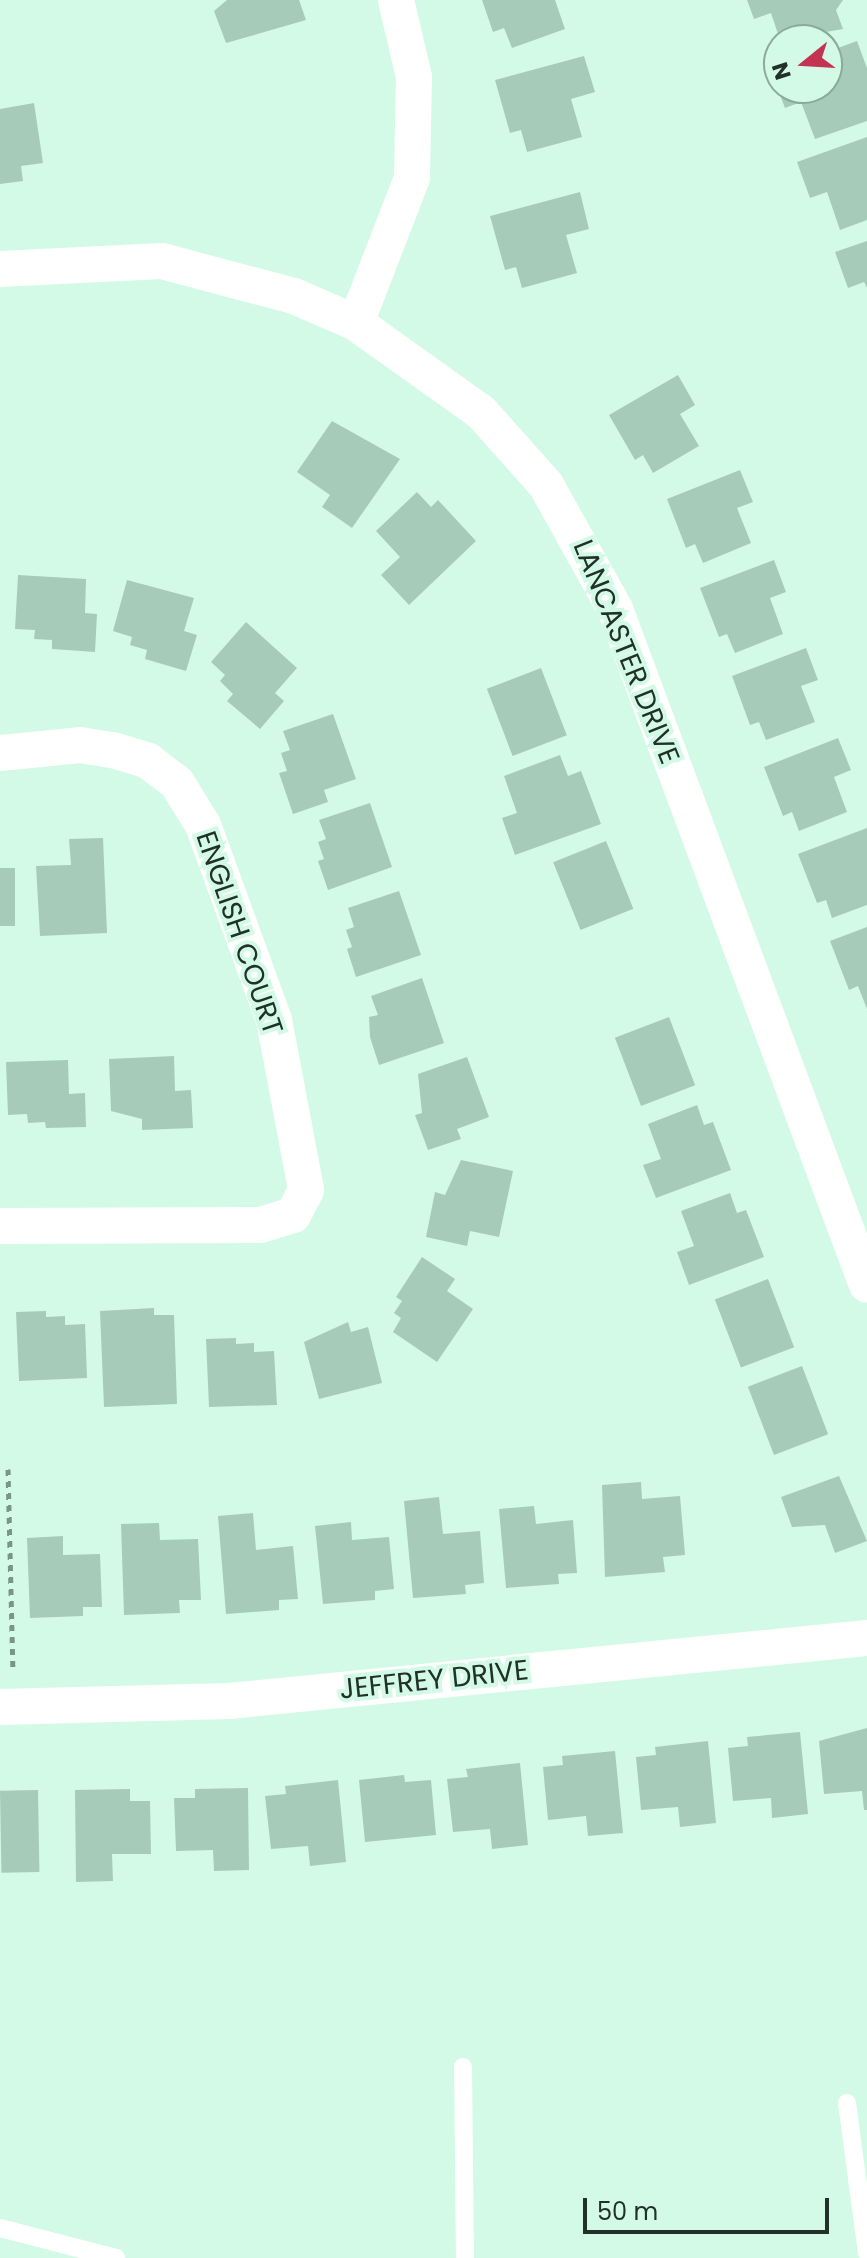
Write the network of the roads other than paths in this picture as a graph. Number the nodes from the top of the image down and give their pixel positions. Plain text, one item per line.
1 (396, 0) edge
2 (0, 269) edge
3 (356, 323) junction
4 (0, 753) edge
5 (0, 1226) edge
6 (867, 1285) edge
7 (867, 1638) edge
8 (6, 1707) edge
9 (463, 2067) dead end
10 (847, 2103) dead end
11 (0, 2228) edge
12 (867, 2253) edge
13 (116, 2258) edge
14 (465, 2258) edge

1 - 3 street
2 - 3 street, LANCASTER DRIVE
3 - 6 street, LANCASTER DRIVE
4 - 5 street, ENGLISH COURT
7 - 8 street, JEFFREY DRIVE
9 - 14 lane
10 - 12 lane
11 - 13 lane

